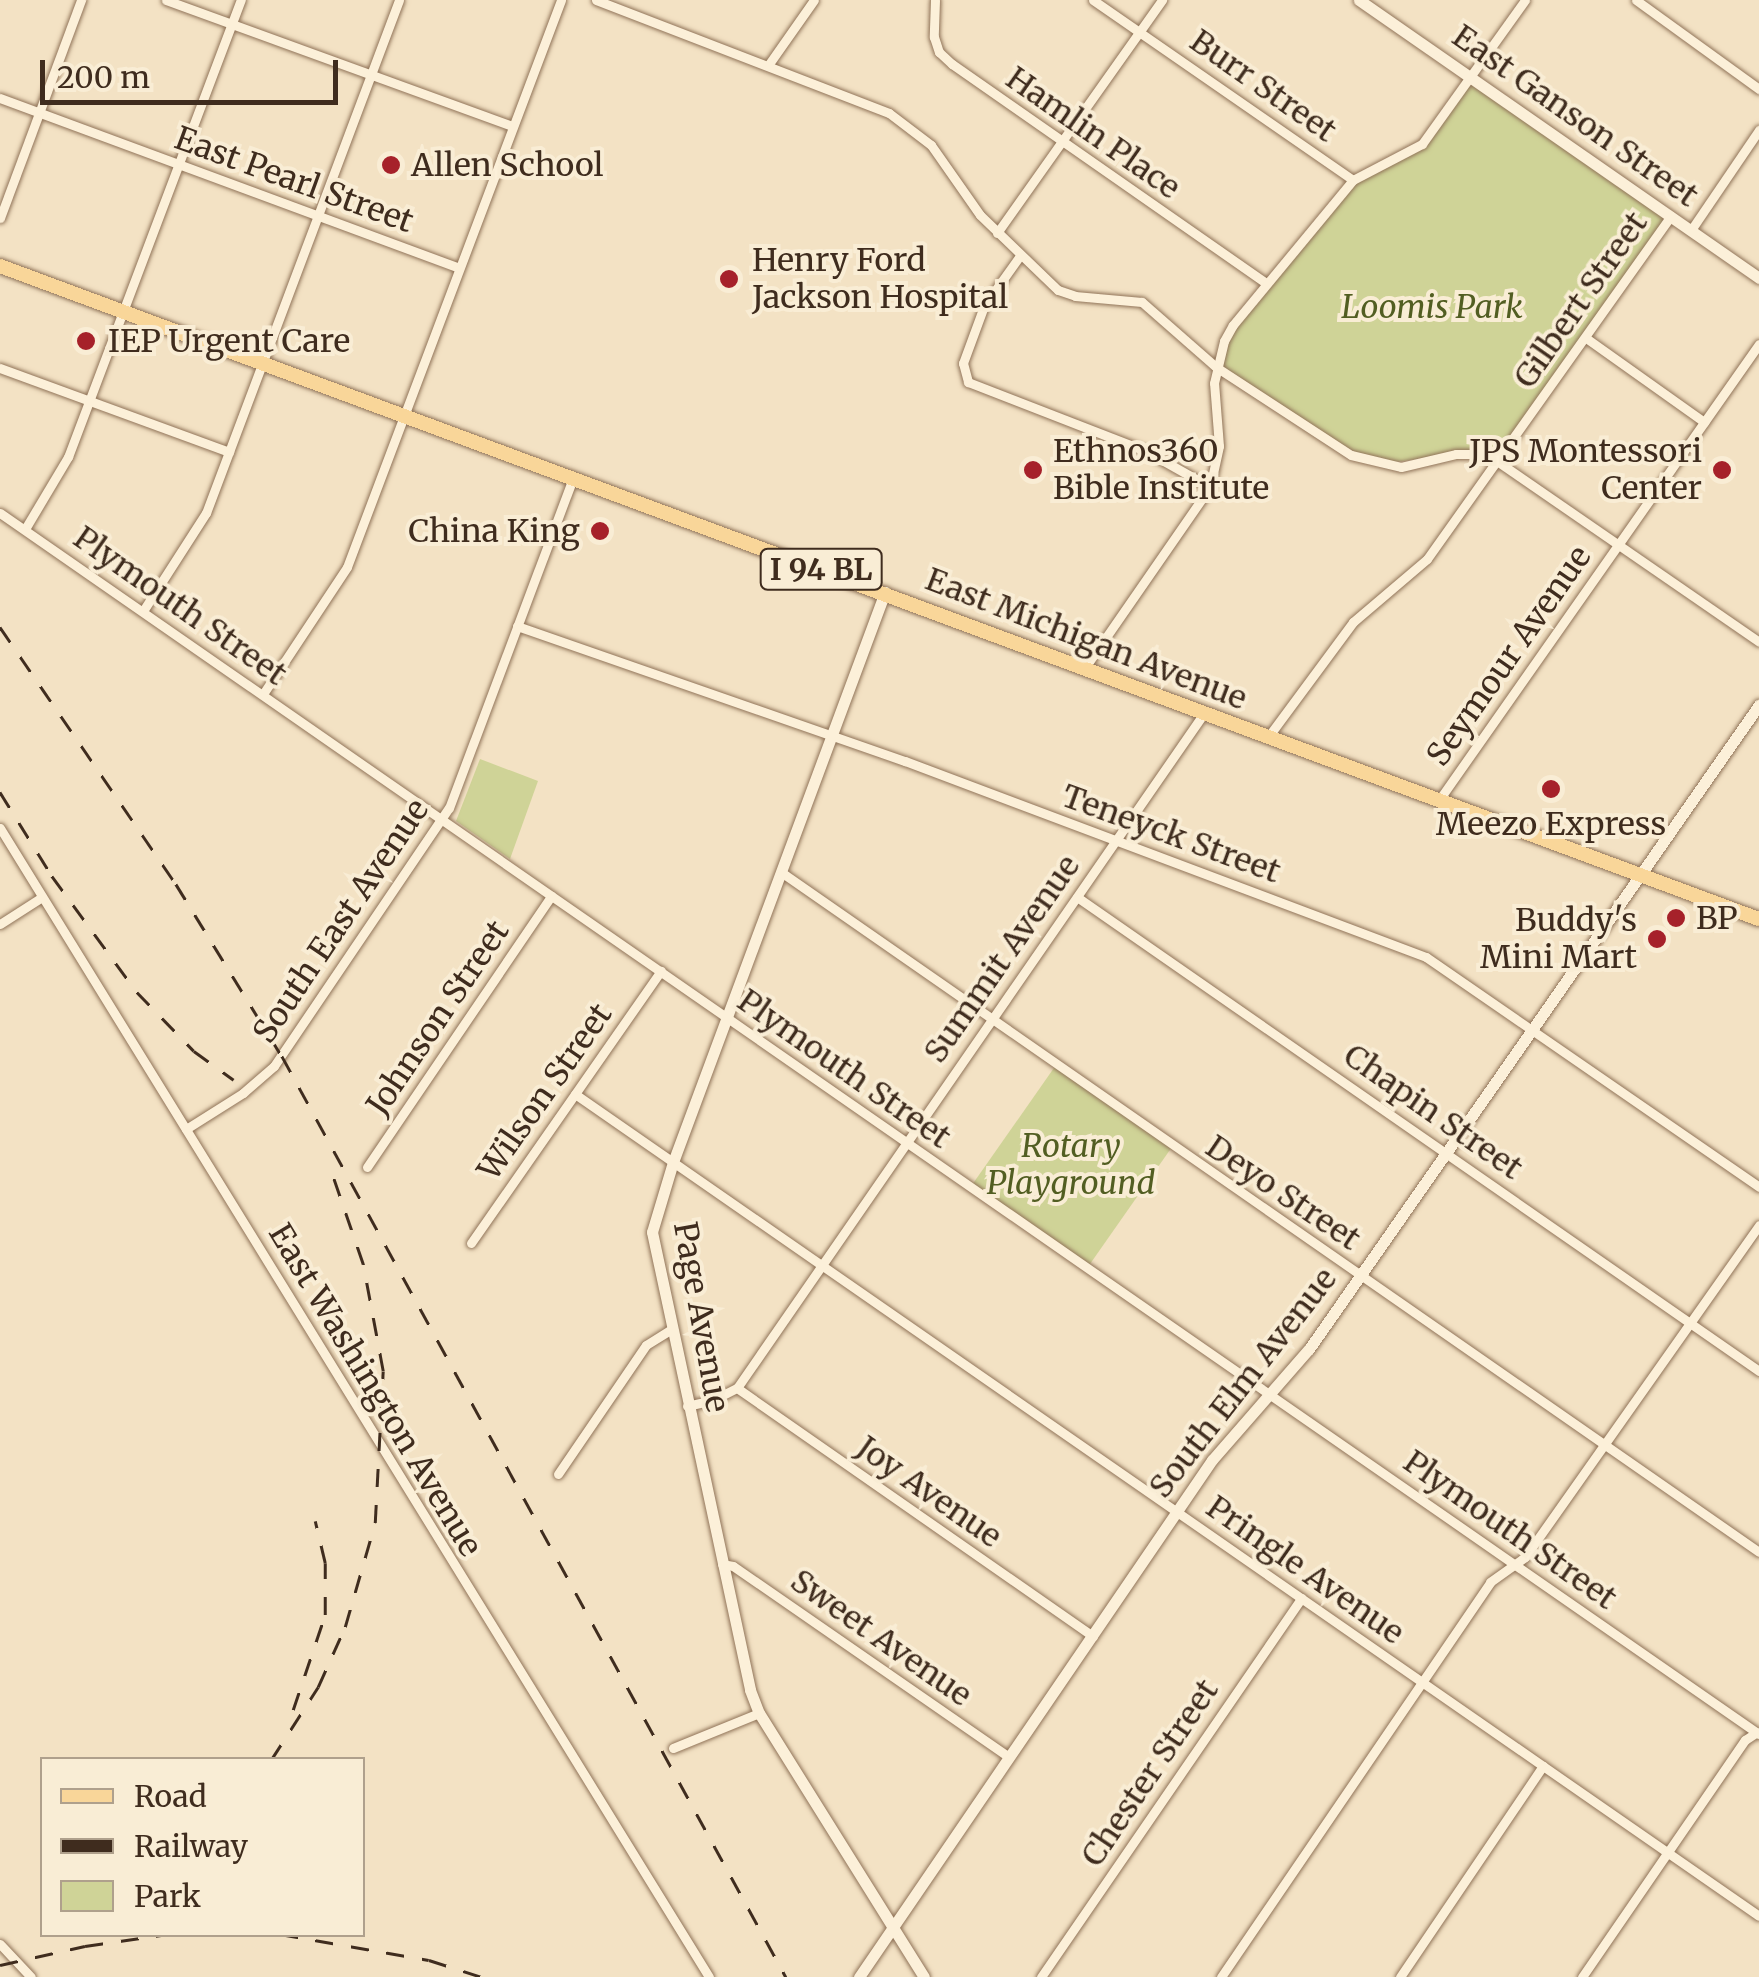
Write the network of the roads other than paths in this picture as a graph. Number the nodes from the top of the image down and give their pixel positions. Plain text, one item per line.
1 (81, 0) edge
2 (166, 0) edge
3 (241, 0) edge
4 (399, 0) edge
5 (562, 0) edge
6 (596, 0) edge
7 (814, 0) edge
8 (935, 0) edge
9 (1093, 0) edge
10 (1162, 0) edge
11 (1359, 0) edge
12 (1525, 0) edge
13 (1636, 0) edge
14 (232, 25) junction
15 (1140, 31) junction
16 (769, 64) junction
17 (370, 76) junction
18 (1471, 77) junction
19 (1759, 89) edge
20 (0, 98) edge
21 (38, 112) junction
22 (513, 126) junction
23 (1759, 130) edge
24 (1063, 142) junction
25 (179, 164) junction
26 (1354, 180) junction
27 (318, 214) junction
28 (1672, 216) junction
29 (0, 218) edge
30 (1691, 230) junction
31 (997, 234) junction
32 (1019, 257) junction
33 (0, 266) edge
34 (459, 268) junction
35 (1759, 278) edge
36 (1264, 282) junction
37 (123, 311) junction
38 (1586, 338) junction
39 (1759, 344) edge
40 (263, 363) junction
41 (1216, 367) junction
42 (0, 368) edge
43 (90, 400) junction
44 (405, 416) junction
45 (1704, 422) junction
46 (229, 452) junction
47 (1497, 462) junction
48 (573, 478) junction
49 (1210, 487) junction
50 (0, 513) edge
51 (25, 529) junction
52 (1618, 545) junction
53 (885, 592) junction
54 (144, 611) junction
55 (517, 626) junction
56 (1759, 642) edge
57 (1084, 669) junction
58 (264, 694) junction
59 (1759, 705) edge
60 (1204, 713) junction
61 (832, 737) junction
62 (1268, 737) junction
63 (1439, 800) junction
64 (442, 818) junction
65 (0, 828) edge
66 (1116, 841) junction
67 (780, 872) junction
68 (1642, 876) junction
69 (552, 896) junction
70 (42, 897) junction
71 (1077, 897) junction
72 (1759, 919) edge
73 (0, 924) edge
74 (661, 971) junction
75 (727, 1018) junction
76 (990, 1019) junction
77 (1533, 1032) junction
78 (575, 1094) junction
79 (186, 1129) junction
80 (905, 1142) junction
81 (1447, 1152) junction
82 (672, 1162) junction
83 (367, 1168) dead end
84 (1759, 1188) edge
85 (1759, 1225) edge
86 (470, 1242) dead end
87 (820, 1263) junction
88 (1361, 1277) junction
89 (1690, 1323) junction
90 (672, 1329) junction
91 (1759, 1370) edge
92 (737, 1388) junction
93 (1270, 1394) junction
94 (687, 1406) junction
95 (1604, 1445) junction
96 (558, 1474) dead end
97 (1177, 1511) junction
98 (1759, 1552) edge
99 (722, 1564) junction
100 (1515, 1564) junction
101 (1301, 1598) junction
102 (1093, 1636) junction
103 (1423, 1682) junction
104 (759, 1713) junction
105 (1758, 1732) edge
106 (672, 1748) dead end
107 (1009, 1757) junction
108 (1544, 1766) junction
109 (1667, 1852) junction
110 (1759, 1916) edge
111 (892, 1926) junction
112 (0, 1944) edge
113 (30, 1977) edge
114 (709, 1977) edge
115 (859, 1977) edge
116 (924, 1977) edge
117 (1041, 1977) edge
118 (1220, 1977) edge
119 (1400, 1977) edge
120 (1583, 1977) edge

1 - 21 street
2 - 14 street
3 - 14 street
4 - 17 street
5 - 22 street
6 - 16 street
7 - 16 street
8 - 24 street, Hamlin Place
9 - 15 street, Burr Street
10 - 15 street
11 - 18 street, East Ganson Street
12 - 18 street
13 - 19 street
14 - 17 street
14 - 25 street
15 - 24 street
15 - 26 street, Burr Street
16 - 31 street
17 - 22 street
17 - 27 street
18 - 26 street
18 - 28 street, East Ganson Street
20 - 21 street, East Pearl Street
21 - 25 street, East Pearl Street
21 - 29 street
22 - 34 street
23 - 30 street, Gilbert Street
24 - 31 street
24 - 36 street, Hamlin Place
25 - 27 street, East Pearl Street
25 - 37 street
26 - 36 street
27 - 34 street, East Pearl Street
27 - 40 street
28 - 30 street, East Ganson Street
28 - 38 street, Gilbert Street
30 - 35 street, East Ganson Street
31 - 32 street
32 - 41 street
32 - 49 street
33 - 37 main road, East Michigan Avenue / I 94 BL
34 - 44 street
36 - 41 street
37 - 40 main road, East Michigan Avenue / I 94 BL
37 - 43 street
38 - 45 street
38 - 47 street, Gilbert Street
39 - 45 street, Seymour Avenue
40 - 44 main road, East Michigan Avenue / I 94 BL
40 - 46 street
41 - 47 street
41 - 49 street
42 - 43 street
43 - 46 street
43 - 51 street
44 - 48 main road, East Michigan Avenue / I 94 BL
44 - 58 street
45 - 52 street, Seymour Avenue
46 - 54 street
47 - 52 street
47 - 62 street, Gilbert Street
48 - 53 main road, East Michigan Avenue / I 94 BL
48 - 55 street, South East Avenue
49 - 57 street
50 - 51 street, Plymouth Street
51 - 54 street, Plymouth Street
52 - 56 street
52 - 63 street, Seymour Avenue
53 - 57 main road, East Michigan Avenue / I 94 BL
53 - 61 street, Page Avenue
54 - 58 street, Plymouth Street
55 - 61 street, Teneyck Street
55 - 64 street, South East Avenue
57 - 60 main road, East Michigan Avenue / I 94 BL
58 - 64 street, Plymouth Street
59 - 68 street, South Elm Avenue
60 - 62 main road, East Michigan Avenue / I 94 BL
60 - 66 street, Summit Avenue
61 - 66 street, Teneyck Street
61 - 67 street, Page Avenue
62 - 63 main road, East Michigan Avenue / I 94 BL
63 - 68 main road, East Michigan Avenue / I 94 BL
64 - 69 street, Plymouth Street
64 - 79 street, South East Avenue
65 - 70 street, East Washington Avenue
66 - 71 street, Summit Avenue
66 - 77 street, Teneyck Street
67 - 75 street, Page Avenue
67 - 76 street, Deyo Street
68 - 72 main road, East Michigan Avenue / I 94 BL
68 - 77 street, South Elm Avenue
69 - 74 street, Plymouth Street
69 - 83 street, Johnson Street
70 - 73 street
70 - 79 street, East Washington Avenue
71 - 76 street, Summit Avenue
71 - 81 street, Chapin Street
74 - 75 street, Plymouth Street
74 - 78 street, Wilson Street
75 - 80 street, Plymouth Street
75 - 82 street, Page Avenue
76 - 80 street, Summit Avenue
76 - 88 street, Deyo Street
77 - 81 street, South Elm Avenue
77 - 84 street, Teneyck Street
78 - 82 street, Pringle Avenue
78 - 86 street, Wilson Street
79 - 114 street, East Washington Avenue
80 - 87 street, Summit Avenue
80 - 93 street, Plymouth Street
81 - 88 street, South Elm Avenue
81 - 89 street, Chapin Street
82 - 87 street, Pringle Avenue
82 - 90 street, Page Avenue
85 - 89 street
87 - 92 street, Summit Avenue
87 - 97 street, Pringle Avenue
88 - 93 street, South Elm Avenue
88 - 95 street, Deyo Street
89 - 91 street, Chapin Street
89 - 95 street
90 - 94 street, Page Avenue
90 - 96 street
92 - 94 street
92 - 102 street, Joy Avenue
93 - 97 street, South Elm Avenue
93 - 100 street, Plymouth Street
94 - 99 street, Page Avenue
95 - 98 street, Deyo Street
95 - 100 street
97 - 101 street, Pringle Avenue
97 - 102 street, South Elm Avenue
99 - 104 street, Page Avenue
99 - 107 street, Sweet Avenue
100 - 103 street
100 - 105 street, Plymouth Street
101 - 103 street, Pringle Avenue
101 - 117 street, Chester Street
102 - 107 street, South Elm Avenue
103 - 108 street, Pringle Avenue
103 - 118 street
104 - 106 street
104 - 111 street, Page Avenue
105 - 109 street
107 - 111 street, South Elm Avenue
108 - 109 street, Pringle Avenue
108 - 119 street
109 - 110 street, Pringle Avenue
109 - 120 street
111 - 115 street, South Elm Avenue
111 - 116 street, Page Avenue
112 - 113 street

